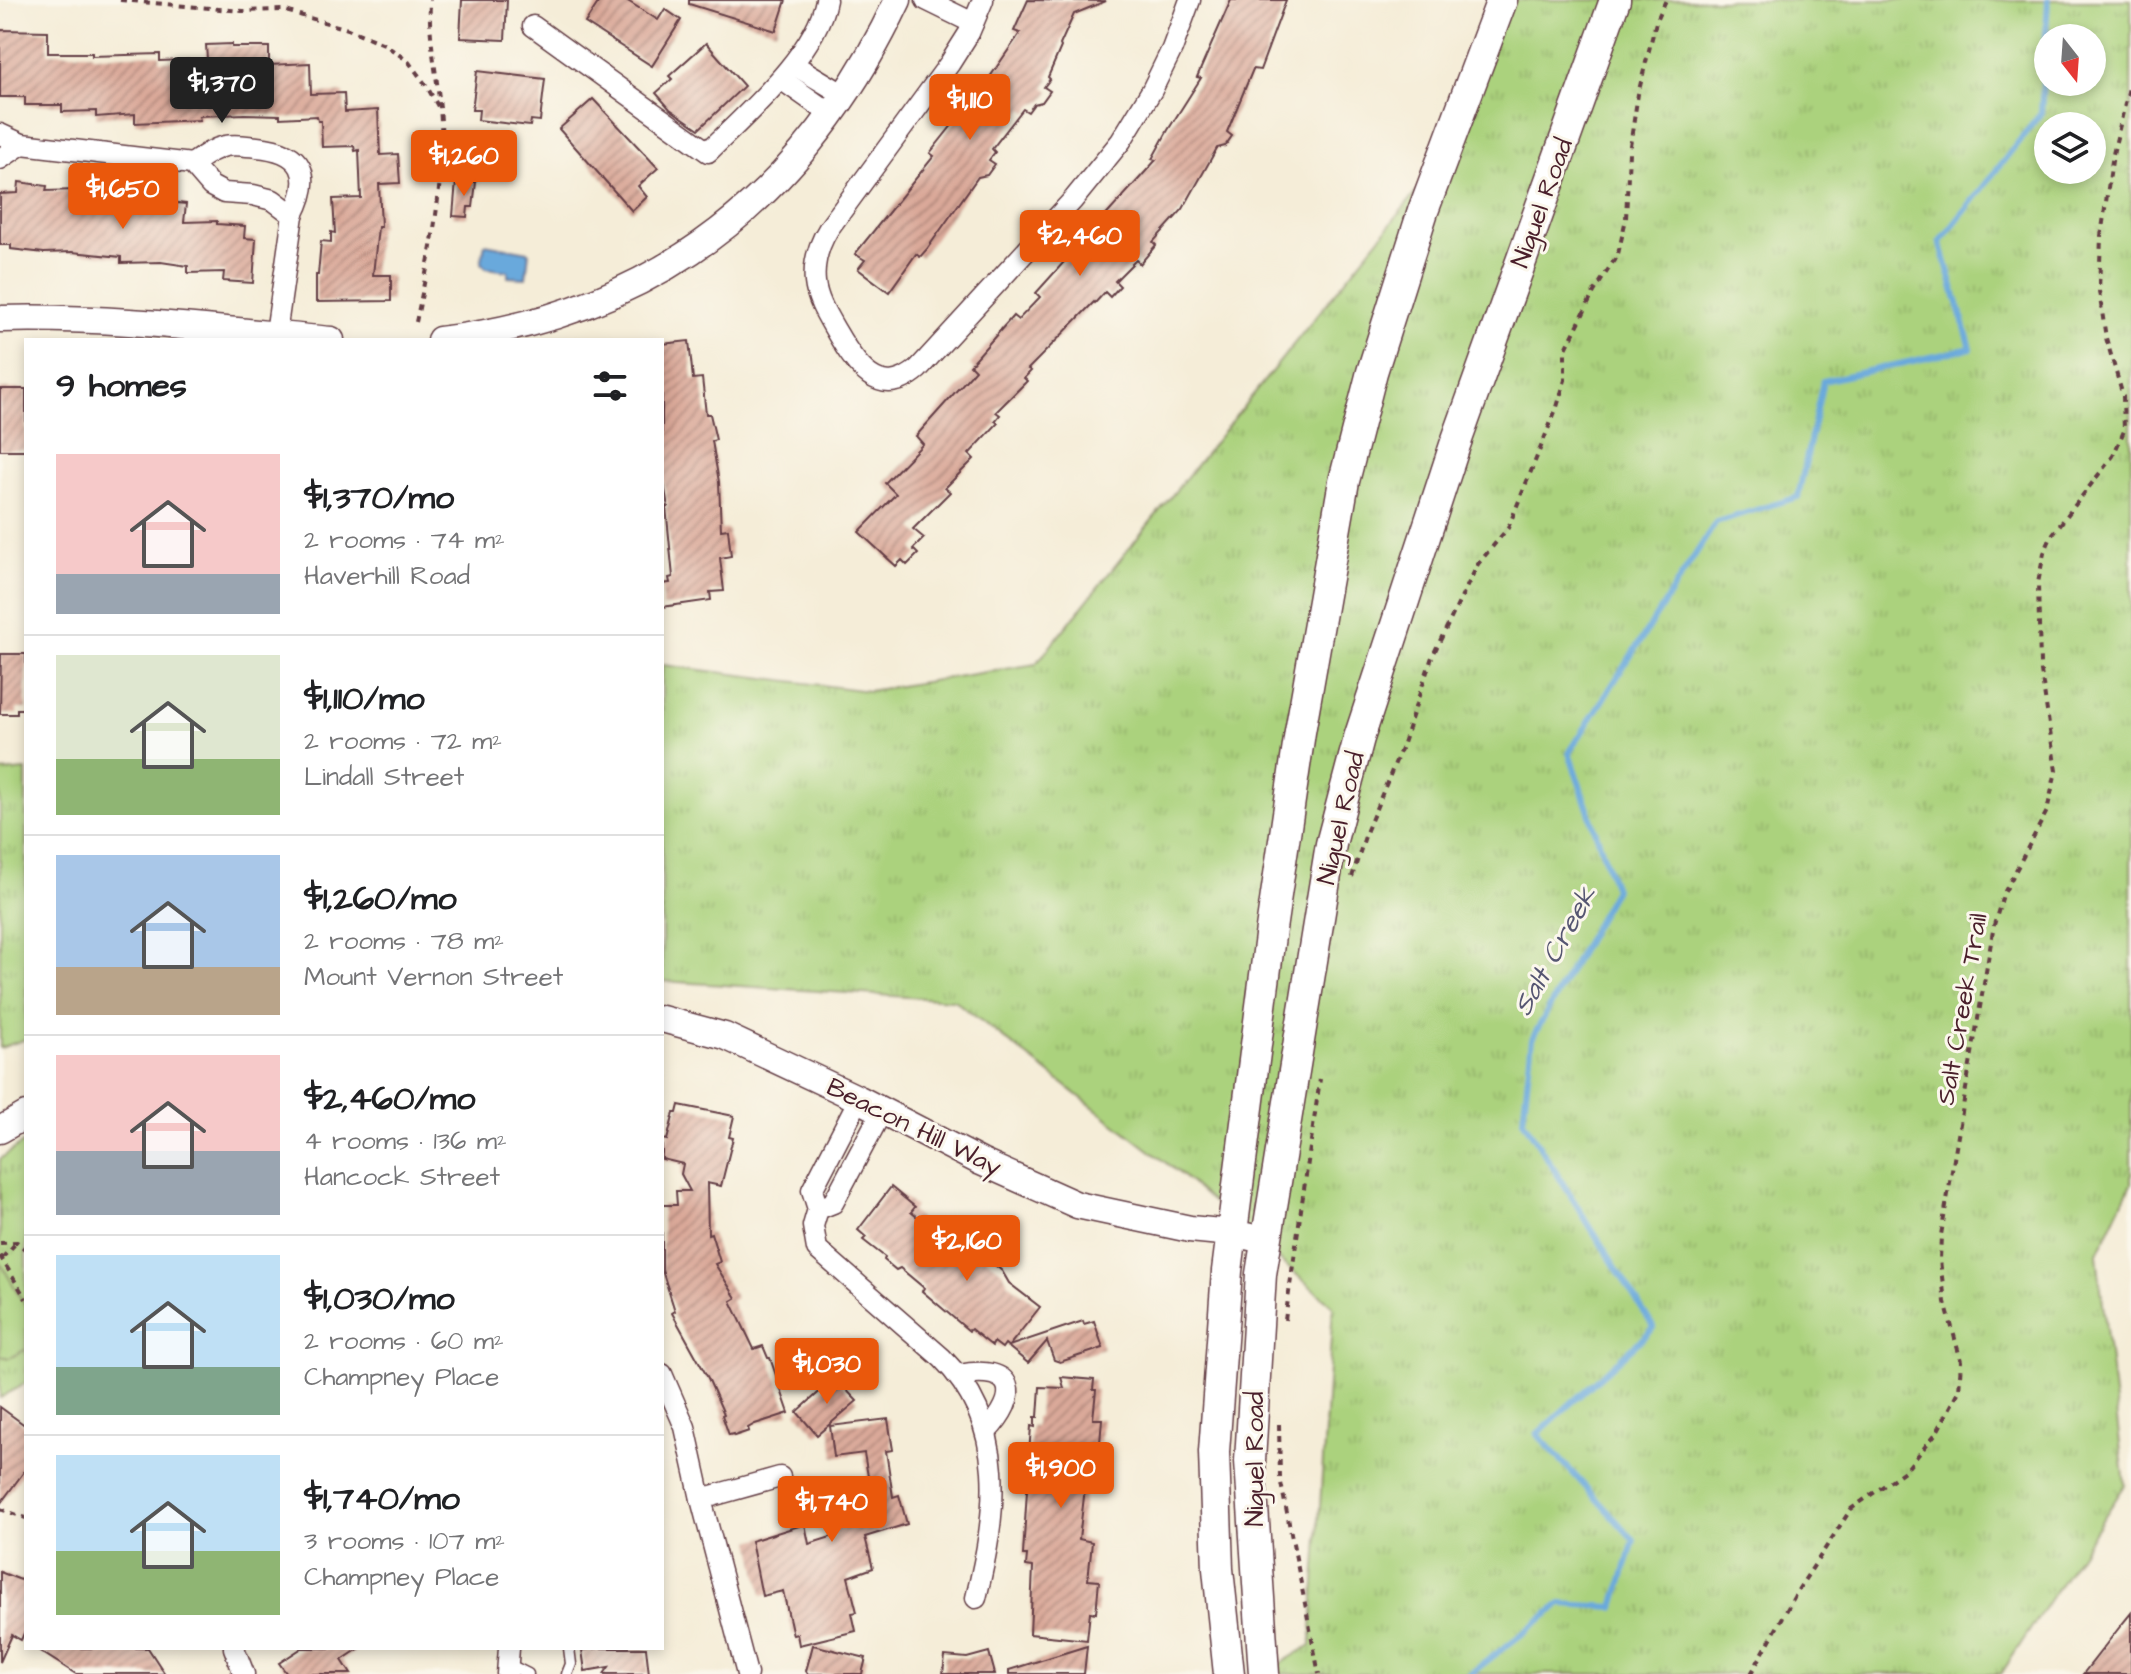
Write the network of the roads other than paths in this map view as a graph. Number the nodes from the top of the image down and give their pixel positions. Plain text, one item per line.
1 (826, 0) edge
2 (898, 0) edge
3 (926, 0) edge
4 (983, 0) edge
5 (1190, 0) edge
6 (1502, 0) edge
7 (1615, 0) edge
8 (973, 23) junction
9 (533, 26) dead end
10 (787, 72) junction
11 (839, 106) junction
12 (0, 134) edge
13 (22, 144) junction
14 (0, 159) edge
15 (192, 164) junction
16 (293, 215) junction
17 (0, 319) edge
18 (275, 337) edge
19 (453, 338) edge
20 (664, 1020) edge
21 (871, 1105) junction
22 (24, 1116) edge
23 (0, 1130) edge
24 (1231, 1233) junction
25 (1265, 1240) junction
26 (959, 1375) junction
27 (664, 1379) edge
28 (986, 1432) junction
29 (780, 1477) dead end
30 (701, 1499) junction
31 (976, 1598) dead end
32 (235, 1650) edge
33 (569, 1650) edge
34 (508, 1662) edge
35 (244, 1674) edge
36 (528, 1674) edge
37 (567, 1674) edge
38 (747, 1674) edge
39 (1229, 1674) edge
40 (1264, 1674) edge

1 - 10 street
2 - 11 street
3 - 8 street
4 - 8 street
5 - 8 street
6 - 24 main road, Niguel Road
7 - 25 main road, Niguel Road
9 - 10 street
10 - 11 street
11 - 19 street
12 - 13 street
13 - 14 street
13 - 15 street
15 - 16 street
15 - 16 street
16 - 18 street
17 - 18 street
20 - 21 street, Beacon Hill Way
21 - 24 street, Beacon Hill Way
21 - 26 street
22 - 23 street
24 - 25 street, Beacon Hill Way
24 - 39 main road, Niguel Road
25 - 40 main road, Niguel Road
26 - 28 street
26 - 28 street
27 - 30 street
28 - 31 street
29 - 30 street
30 - 38 street
32 - 35 street
33 - 37 lane
34 - 36 lane

